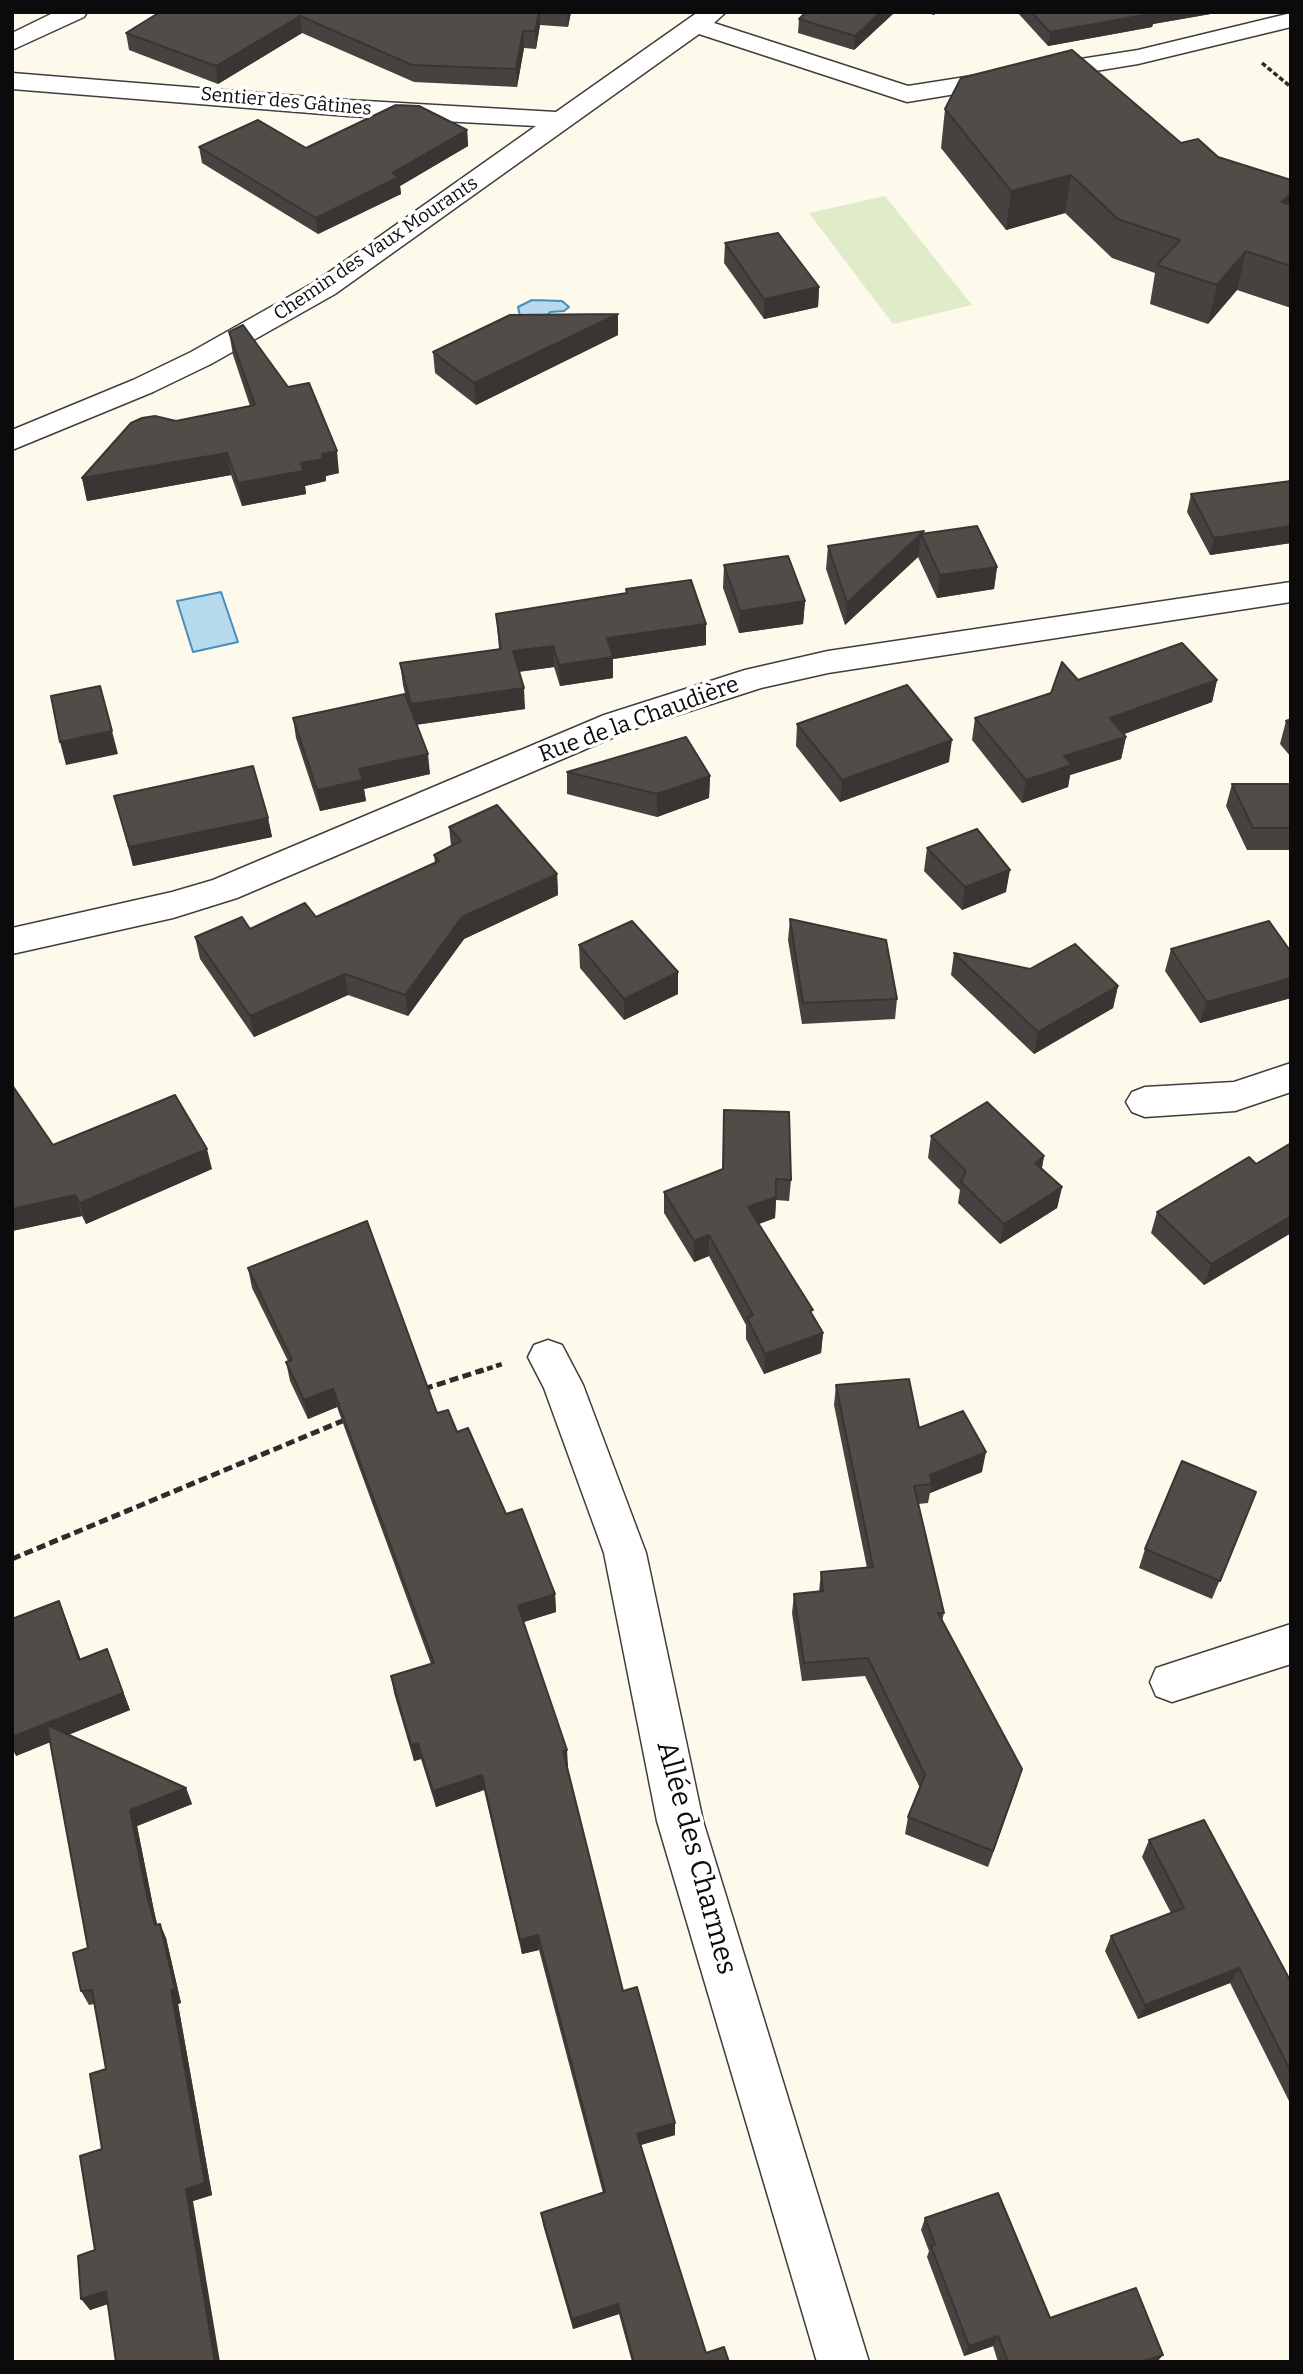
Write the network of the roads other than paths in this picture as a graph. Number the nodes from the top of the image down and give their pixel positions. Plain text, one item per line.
1 (75, 12) edge
2 (15, 16) dead end
3 (704, 18) edge
4 (1291, 20) edge
5 (37, 31) junction
6 (12, 43) edge
7 (12, 81) edge
8 (560, 120) junction
9 (12, 441) edge
10 (1291, 592) edge
11 (12, 941) edge
12 (1291, 1077) edge
13 (1145, 1102) dead end
14 (548, 1357) road end
15 (1291, 1644) edge
16 (1172, 1682) dead end
17 (843, 2362) edge

1 - 5 street
2 - 5 street
3 - 4 street
3 - 8 street, Chemin des Vaux Mourants
5 - 6 street
7 - 8 street, Sentier des Gâtines
8 - 9 street, Chemin des Vaux Mourants
10 - 11 street, Rue de la Chaudière
12 - 13 street
14 - 17 street, Allée des Charmes
15 - 16 street

